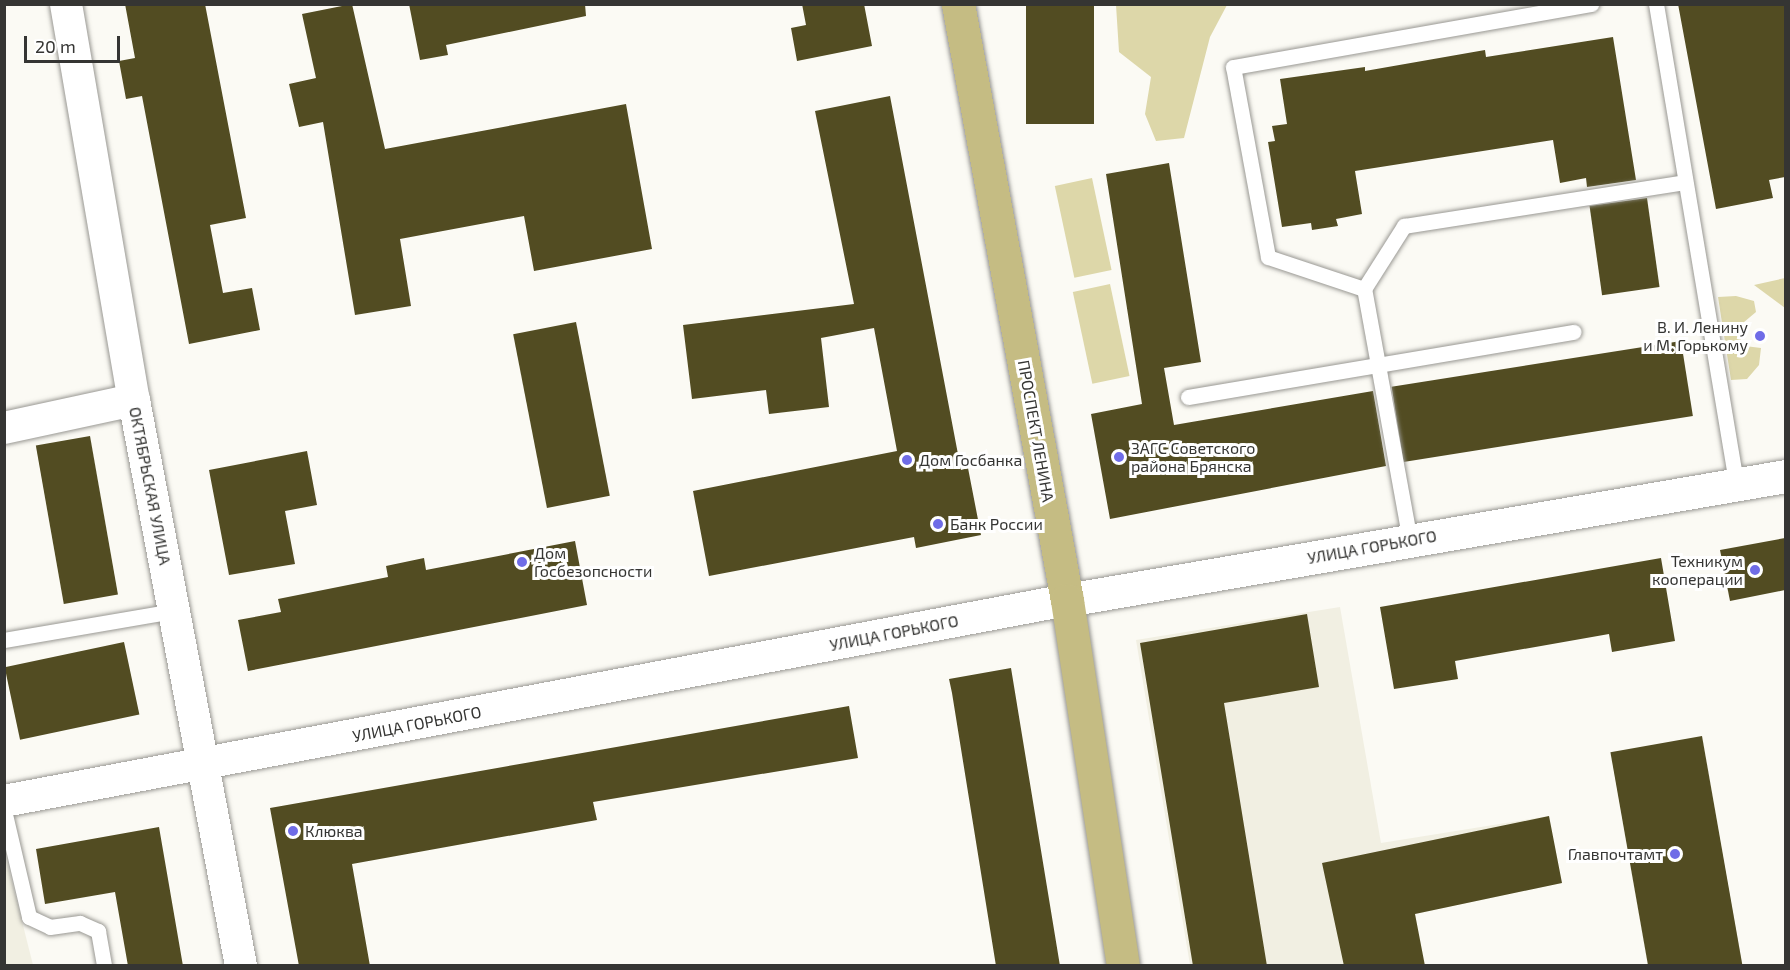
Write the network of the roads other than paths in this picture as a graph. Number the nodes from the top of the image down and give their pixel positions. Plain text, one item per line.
1 (66, 4) edge
2 (958, 4) edge
3 (1591, 4) edge
4 (1656, 4) edge
5 (1684, 182) junction
6 (1364, 289) junction
7 (1574, 332) dead end
8 (1378, 362) junction
9 (1188, 397) dead end
10 (134, 400) junction
11 (4, 428) edge
12 (1785, 476) edge
13 (1736, 484) junction
14 (1410, 541) junction
15 (1067, 600) junction
16 (173, 611) junction
17 (4, 640) edge
18 (203, 765) junction
19 (4, 801) edge
20 (4, 810) edge
21 (104, 966) edge
22 (241, 966) edge
23 (1123, 966) edge

1 - 10 street, ОКТЯБРЬСКАЯ УЛИЦА
2 - 15 main road, ПРОСПЕКТ ЛЕНИНА
3 - 6 lane
4 - 5 lane
5 - 6 lane
5 - 13 lane
6 - 8 lane
7 - 8 lane
8 - 9 lane
8 - 14 lane
10 - 11 street
10 - 16 street, ОКТЯБРЬСКАЯ УЛИЦА
12 - 13 street, УЛИЦА ГОРЬКОГО
13 - 14 street, УЛИЦА ГОРЬКОГО
14 - 15 street, УЛИЦА ГОРЬКОГО
15 - 18 street, УЛИЦА ГОРЬКОГО
15 - 23 main road, ПРОСПЕКТ ЛЕНИНА
16 - 17 lane
16 - 18 street, ОКТЯБРЬСКАЯ УЛИЦА
18 - 19 street, УЛИЦА ГОРЬКОГО
18 - 22 street, ОКТЯБРЬСКАЯ УЛИЦА
20 - 21 lane

